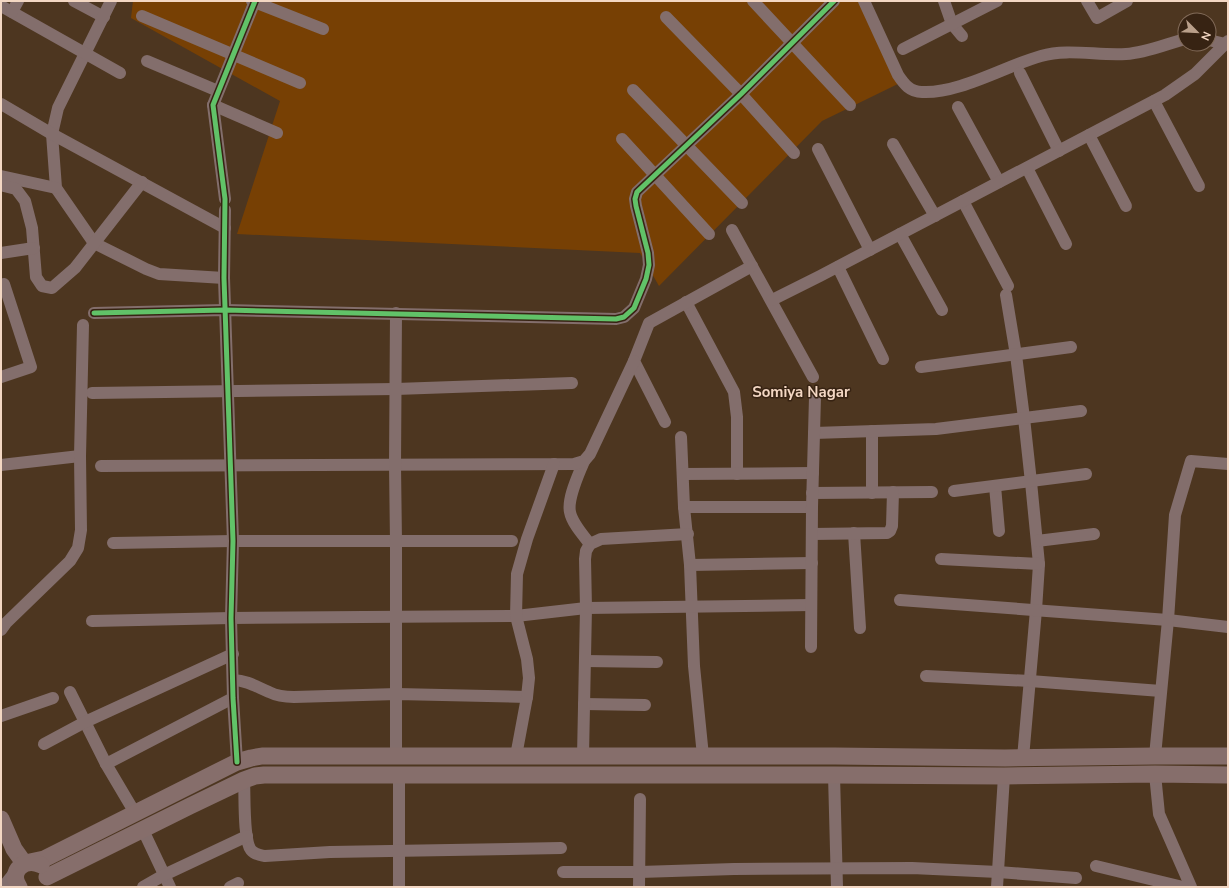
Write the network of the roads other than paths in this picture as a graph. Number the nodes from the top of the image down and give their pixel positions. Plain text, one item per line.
1 (18, 1) edge
2 (74, 1) edge
3 (111, 1) edge
4 (254, 1) edge
5 (753, 1) edge
6 (834, 1) edge
7 (864, 1) edge
8 (944, 1) edge
9 (997, 1) edge
10 (1087, 1) edge
11 (1127, 1) edge
12 (1, 6) edge
13 (12, 12) junction
14 (142, 16) dead end
15 (104, 17) junction
16 (666, 17) dead end
17 (952, 24) junction
18 (323, 28) dead end
19 (962, 36) dead end
20 (1177, 41) edge
21 (1217, 41) edge
22 (1227, 42) edge
23 (793, 43) junction
24 (903, 49) dead end
25 (84, 53) junction
26 (233, 54) junction
27 (147, 61) dead end
28 (1020, 73) dead end
29 (120, 74) dead end
30 (300, 83) dead end
31 (633, 90) dead end
32 (218, 91) junction
33 (741, 94) junction
34 (1154, 101) junction
35 (1, 104) edge
36 (213, 105) junction
37 (850, 105) dead end
38 (958, 107) dead end
39 (277, 133) dead end
40 (52, 134) junction
41 (1089, 135) junction
42 (622, 139) dead end
43 (893, 144) dead end
44 (686, 145) junction
45 (818, 149) dead end
46 (1059, 151) junction
47 (794, 153) dead end
48 (1027, 168) junction
49 (656, 174) junction
50 (142, 182) junction
51 (1000, 182) junction
52 (2, 183) edge
53 (1199, 186) dead end
54 (56, 188) junction
55 (963, 201) junction
56 (742, 203) dead end
57 (1126, 206) dead end
58 (935, 216) junction
59 (225, 228) junction
60 (732, 230) dead end
61 (709, 234) dead end
62 (900, 234) junction
63 (94, 243) junction
64 (1066, 244) dead end
65 (34, 248) junction
66 (870, 250) junction
67 (1, 253) edge
68 (752, 266) junction
69 (838, 267) junction
70 (224, 278) junction
71 (4, 284) dead end
72 (772, 300) junction
73 (686, 302) junction
74 (225, 310) junction
75 (942, 310) dead end
76 (94, 312) dead end
77 (396, 313) junction
78 (84, 324) dead end
79 (1071, 347) dead end
80 (1016, 355) junction
81 (883, 359) dead end
82 (634, 360) junction
83 (921, 367) dead end
84 (2, 373) edge
85 (813, 377) dead end
86 (572, 383) dead end
87 (396, 389) junction
88 (228, 391) junction
89 (92, 393) dead end
90 (815, 397) dead end
91 (1081, 411) dead end
92 (1024, 418) junction
93 (665, 422) dead end
94 (872, 431) junction
95 (814, 433) junction
96 (681, 437) dead end
97 (80, 456) junction
98 (584, 461) junction
99 (554, 464) junction
100 (1228, 464) edge
101 (1, 465) edge
102 (230, 465) junction
103 (395, 465) junction
104 (101, 466) dead end
105 (813, 473) junction
106 (683, 474) junction
107 (737, 474) junction
108 (1086, 474) dead end
109 (1031, 482) junction
110 (995, 486) junction
111 (954, 491) dead end
112 (893, 492) junction
113 (932, 492) dead end
114 (812, 493) junction
115 (872, 493) junction
116 (684, 507) junction
117 (812, 507) junction
118 (999, 531) dead end
119 (854, 533) junction
120 (688, 534) junction
121 (812, 534) junction
122 (1094, 534) dead end
123 (1037, 540) junction
124 (233, 541) junction
125 (512, 541) dead end
126 (396, 542) junction
127 (114, 543) dead end
128 (590, 544) junction
129 (941, 559) dead end
130 (812, 563) junction
131 (1038, 564) junction
132 (690, 565) junction
133 (900, 600) dead end
134 (811, 605) junction
135 (690, 606) junction
136 (586, 608) junction
137 (1036, 610) junction
138 (396, 616) junction
139 (516, 616) junction
140 (231, 618) junction
141 (1168, 620) junction
142 (92, 621) dead end
143 (1228, 627) edge
144 (860, 628) dead end
145 (1, 630) edge
146 (811, 647) dead end
147 (233, 654) junction
148 (585, 661) junction
149 (656, 662) dead end
150 (926, 676) dead end
151 (233, 680) junction
152 (1030, 681) junction
153 (1161, 691) junction
154 (70, 692) dead end
155 (397, 694) junction
156 (527, 697) junction
157 (53, 698) dead end
158 (233, 698) junction
159 (584, 704) junction
160 (645, 705) dead end
161 (1, 716) edge
162 (85, 722) junction
163 (44, 744) dead end
164 (396, 756) junction
165 (516, 756) junction
166 (583, 756) junction
167 (703, 756) junction
168 (1155, 756) junction
169 (1228, 756) edge
170 (1023, 758) junction
171 (237, 762) junction
172 (106, 764) junction
173 (1155, 774) junction
174 (399, 775) junction
175 (834, 775) junction
176 (1228, 775) edge
177 (1004, 776) junction
178 (244, 780) junction
179 (640, 799) dead end
180 (134, 814) junction
181 (1, 819) edge
182 (143, 830) junction
183 (247, 836) junction
184 (562, 848) dead end
185 (398, 852) junction
186 (1096, 866) dead end
187 (836, 869) junction
188 (22, 870) edge
189 (564, 872) dead end
190 (640, 872) junction
191 (998, 872) junction
192 (164, 876) junction
193 (1076, 878) dead end
194 (45, 882) edge
195 (6, 887) edge
196 (143, 887) edge
197 (170, 887) edge
198 (399, 887) edge
199 (639, 887) edge
200 (837, 887) edge
201 (997, 887) edge
202 (1183, 887) edge
203 (1191, 887) edge

1 - 13 street
2 - 15 street
3 - 15 street
4 - 18 street
4 - 26 street
5 - 23 street
6 - 23 street
7 - 20 street
8 - 17 street
9 - 17 street
10 - 11 street
12 - 13 street
13 - 25 street
14 - 26 street
15 - 25 street
16 - 33 street
17 - 19 street
17 - 24 street
21 - 22 street
22 - 34 street
23 - 33 street
23 - 37 street
25 - 29 street
25 - 40 street
26 - 30 street
26 - 32 street
27 - 32 street
28 - 46 street
31 - 44 street
32 - 36 street
33 - 44 street
33 - 47 street
34 - 41 street
34 - 53 street
35 - 40 street
36 - 39 street
36 - 59 street
38 - 51 street
40 - 50 street
40 - 54 street
41 - 46 street
41 - 57 street
42 - 49 street
43 - 58 street
44 - 49 street
44 - 56 street
45 - 66 street
46 - 48 street
48 - 51 street
48 - 64 street
49 - 61 street
49 - 77 street
50 - 59 street
50 - 63 street
51 - 55 street
52 - 54 street
52 - 65 street
54 - 63 street
55 - 58 street
55 - 80 street
58 - 62 street
59 - 70 street
60 - 68 street
62 - 66 street
62 - 75 street
63 - 65 street
63 - 70 street
65 - 67 street
66 - 69 street
68 - 72 street
68 - 73 street
69 - 72 street
69 - 81 street
70 - 74 street
71 - 84 street
72 - 85 street
73 - 82 street
73 - 107 street
74 - 76 street
74 - 77 street
74 - 88 street
77 - 87 street
78 - 97 street
79 - 80 street
80 - 83 street
80 - 92 street
82 - 93 street
82 - 98 street
86 - 87 street
87 - 88 street
87 - 103 street
88 - 89 street
88 - 102 street
90 - 95 street
91 - 92 street
92 - 94 street
92 - 109 street
94 - 95 street
94 - 115 street
95 - 105 street
96 - 106 street
97 - 101 street
97 - 145 street
98 - 99 street
98 - 128 street
99 - 103 street
99 - 139 street
100 - 141 street
102 - 103 street
102 - 104 street
102 - 124 street
103 - 126 street
105 - 107 street
105 - 114 street
106 - 107 street
106 - 116 street
108 - 109 street
109 - 110 street
109 - 123 street
110 - 111 street
110 - 118 street
112 - 113 street
112 - 115 street
112 - 119 street
114 - 115 street
114 - 117 street
116 - 117 street
116 - 120 street
117 - 121 street
119 - 121 street
119 - 144 street
120 - 128 street
120 - 132 street
121 - 130 street
122 - 123 street
123 - 131 street
124 - 126 street
124 - 127 street
124 - 140 street
125 - 126 street
126 - 138 street
128 - 136 street
129 - 131 street
130 - 132 street
130 - 134 street
131 - 137 street
132 - 135 street
133 - 137 street
134 - 135 street
134 - 146 street
135 - 136 street
135 - 167 street
136 - 139 street
136 - 148 street
137 - 141 street
137 - 152 street
138 - 139 street
138 - 140 street
138 - 155 street
139 - 156 street
140 - 142 street
140 - 147 street
141 - 143 street
141 - 153 street
147 - 151 street
147 - 162 street
148 - 149 street
148 - 159 street
150 - 152 street
151 - 155 street
151 - 158 street
152 - 153 street
152 - 170 street
153 - 168 street
154 - 162 street
155 - 156 street
155 - 164 street
156 - 165 street
157 - 161 street
158 - 171 street
158 - 172 street
159 - 160 street
159 - 166 street
162 - 163 street
162 - 172 street
164 - 165 main road
164 - 171 main road
165 - 166 main road
166 - 167 main road
167 - 170 main road
168 - 169 main road
168 - 170 main road
171 - 180 main road
172 - 180 street
173 - 176 main road
173 - 177 main road
173 - 203 street
174 - 175 main road
174 - 178 main road
174 - 185 street
175 - 177 main road
175 - 187 street
177 - 191 street
178 - 182 main road
178 - 183 street
179 - 190 street
180 - 188 main road
181 - 188 main road
182 - 192 street
182 - 194 main road
183 - 185 street
183 - 192 street
184 - 185 street
185 - 198 street
186 - 202 street
187 - 190 street
187 - 191 street
187 - 200 street
188 - 194 main road
188 - 195 street
189 - 190 street
190 - 199 street
191 - 193 street
191 - 201 street
192 - 196 street
192 - 197 street

